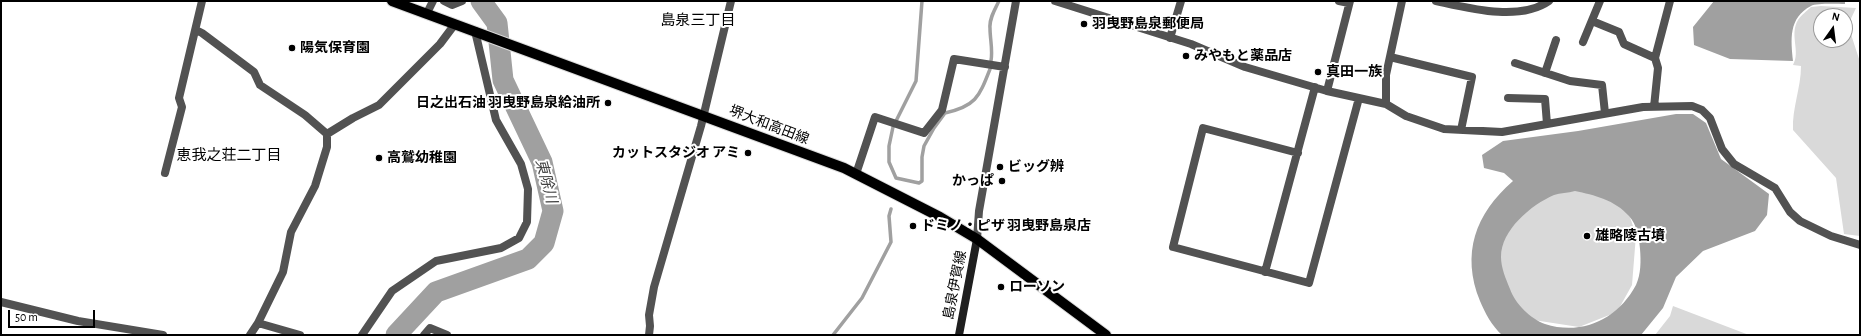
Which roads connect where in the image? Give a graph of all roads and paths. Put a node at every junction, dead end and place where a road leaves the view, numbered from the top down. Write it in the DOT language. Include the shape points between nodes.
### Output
graph roads {
  1 [pos="202,1"];
  2 [pos="392,1"];
  3 [pos="433,1"];
  4 [pos="444,1"];
  5 [pos="732,1"];
  6 [pos="1016,1"];
  7 [pos="1055,1"];
  8 [pos="1181,1"];
  9 [pos="1339,1"];
  10 [pos="1402,1"];
  11 [pos="1436,1"];
  12 [pos="1549,1"];
  13 [pos="1600,1"];
  14 [pos="1670,1"];
  15 [pos="461,2"];
  16 [pos="1350,2"];
  17 [pos="427,14"];
  18 [pos="1592,21"];
  19 [pos="455,24"];
  20 [pos="196,30"];
  21 [pos="479,33"];
  22 [pos="1170,38"];
  23 [pos="1556,40"];
  24 [pos="1583,42"];
  25 [pos="1390,57"];
  26 [pos="1655,58"];
  27 [pos="1515,64"];
  28 [pos="1005,67"];
  29 [pos="1545,74"];
  30 [pos="1315,87"];
  31 [pos="1327,91"];
  32 [pos="1359,98"];
  33 [pos="1508,98"];
  34 [pos="1386,104"];
  35 [pos="1654,107"];
  36 [pos="1605,114"];
  37 [pos="704,116"];
  38 [pos="1547,124"];
  39 [pos="1461,130"];
  40 [pos="327,134"];
  41 [pos="1298,153"];
  42 [pos="166,173"];
  43 [pos="856,174"];
  44 [pos="977,239"];
  45 [pos="1860,245"];
  46 [pos="1265,272"];
  47 [pos="1,302"];
  48 [pos="258,323"];
  49 [pos="163,335"];
  50 [pos="250,335"];
  51 [pos="300,335"];
  52 [pos="362,335"];
  53 [pos="424,335"];
  54 [pos="447,335"];
  55 [pos="648,335"];
  56 [pos="959,335"];
  57 [pos="1106,335"];
  1 -- 20 [label="street"];
  2 -- 17 [label="main road, 堺大和高田線"];
  3 -- 17 [label="street"];
  4 -- 15 [label="street" via="452,5"];
  5 -- 37 [label="street"];
  6 -- 28 [label="street"];
  7 -- 22 [label="street"];
  8 -- 22 [label="street"];
  9 -- 16 [label="street"];
  10 -- 25 [label="street"];
  11 -- 12 [label="street" via="1474,10 1503,13 1529,9"];
  13 -- 18 [label="street"];
  14 -- 26 [label="street"];
  16 -- 31 [label="street"];
  17 -- 19 [label="main road, 堺大和高田線"];
  18 -- 24 [label="street"];
  18 -- 26 [label="street" via="1619,32 1624,44"];
  19 -- 21 [label="main road, 堺大和高田線"];
  19 -- 40 [label="street" via="440,44 379,105"];
  20 -- 40 [label="street" via="254,72 260,85 305,115"];
  20 -- 42 [label="street" via="179,98 182,107"];
  21 -- 37 [label="main road, 堺大和高田線"];
  21 -- 52 [label="street" via="496,120 521,164 528,189 527,222 519,238 501,248 436,261 392,291"];
  22 -- 30 [label="street" via="1245,67"];
  23 -- 29 [label="street"];
  25 -- 34 [label="street" via="1386,75"];
  25 -- 39 [label="street" via="1472,77"];
  26 -- 35 [label="street" via="1658,68"];
  27 -- 29 [label="street"];
  28 -- 43 [label="street" via="954,58 942,110 924,133 875,117"];
  28 -- 44 [label="street" via="979,211"];
  29 -- 36 [label="street" via="1570,81 1602,85"];
  30 -- 31 [label="street"];
  30 -- 41 [label="street"];
  31 -- 32 [label="street"];
  32 -- 34 [label="street"];
  32 -- 46 [label="street" via="1309,283"];
  33 -- 38 [label="street" via="1545,99"];
  34 -- 39 [label="street" via="1406,116 1444,129"];
  35 -- 36 [label="street"];
  35 -- 45 [label="street" via="1692,106 1702,110 1710,118 1722,149 1734,164 1775,188 1790,212 1831,236"];
  36 -- 38 [label="street"];
  37 -- 43 [label="main road, 堺大和高田線"];
  37 -- 55 [label="street" via="654,287"];
  38 -- 39 [label="street" via="1502,132"];
  40 -- 48 [label="street" via="327,147 315,186 291,232 283,272"];
  41 -- 46 [label="street"];
  41 -- 46 [label="street" via="1203,128 1173,247"];
  43 -- 44 [label="main road, 堺大和高田線"];
  44 -- 56 [label="main road, 島泉伊賀線"];
  44 -- 57 [label="main road, 堺大和高田線"];
  47 -- 49 [label="street" via="78,321"];
  48 -- 50 [label="street"];
  48 -- 51 [label="street"];
  53 -- 54 [label="street" via="430,328"];
}
